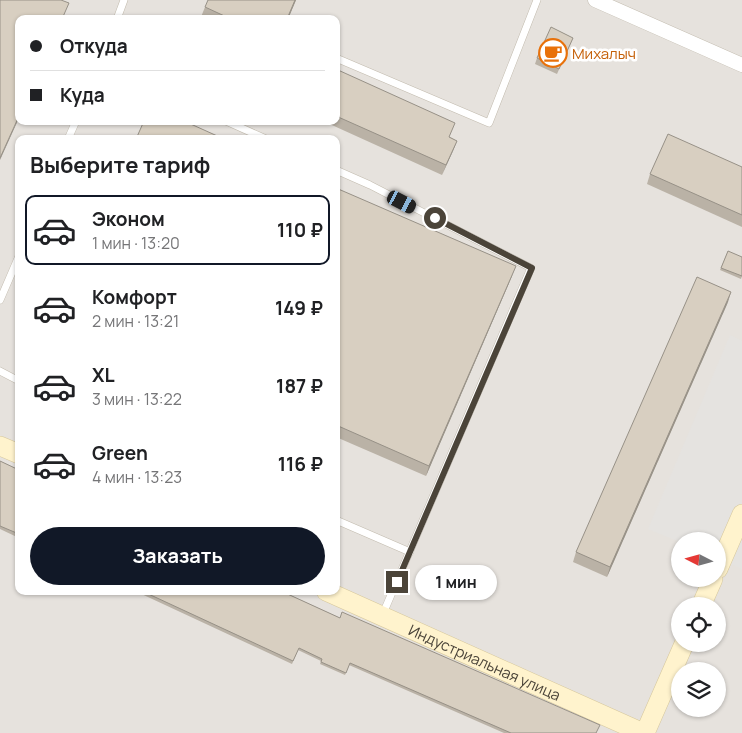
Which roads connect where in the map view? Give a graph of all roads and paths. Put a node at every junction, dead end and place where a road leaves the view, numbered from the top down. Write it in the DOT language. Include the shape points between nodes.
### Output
graph roads {
  1 [pos="537,0"];
  2 [pos="595,0"];
  3 [pos="122,1"];
  4 [pos="118,15"];
  5 [pos="340,60"];
  6 [pos="742,65"];
  7 [pos="235,125"];
  8 [pos="257,135"];
  9 [pos="340,172"];
  10 [pos="15,265"];
  11 [pos="0,300"];
  12 [pos="0,371"];
  13 [pos="15,379"];
  14 [pos="0,446"];
  15 [pos="15,452"];
  16 [pos="742,514"];
  17 [pos="340,522"];
  18 [pos="726,551"];
  19 [pos="410,552"];
  20 [pos="335,595"];
  21 [pos="382,616"];
  22 [pos="680,652"];
  23 [pos="644,733"];
  1 -- 5 [label="lane" via="489,122"];
  2 -- 6 [label="street"];
  3 -- 4 [label="lane"];
  7 -- 8 [label="lane"];
  9 -- 19 [label="lane" via="532,268"];
  10 -- 11 [label="lane"];
  12 -- 13 [label="lane"];
  14 -- 15 [label="street"];
  16 -- 18 [label="street"];
  17 -- 19 [label="lane"];
  19 -- 21 [label="lane"];
  20 -- 21 [label="street, Индустриальная улица"];
  21 -- 23 [label="street, Индустриальная улица"];
  22 -- 23 [label="street"];
}
